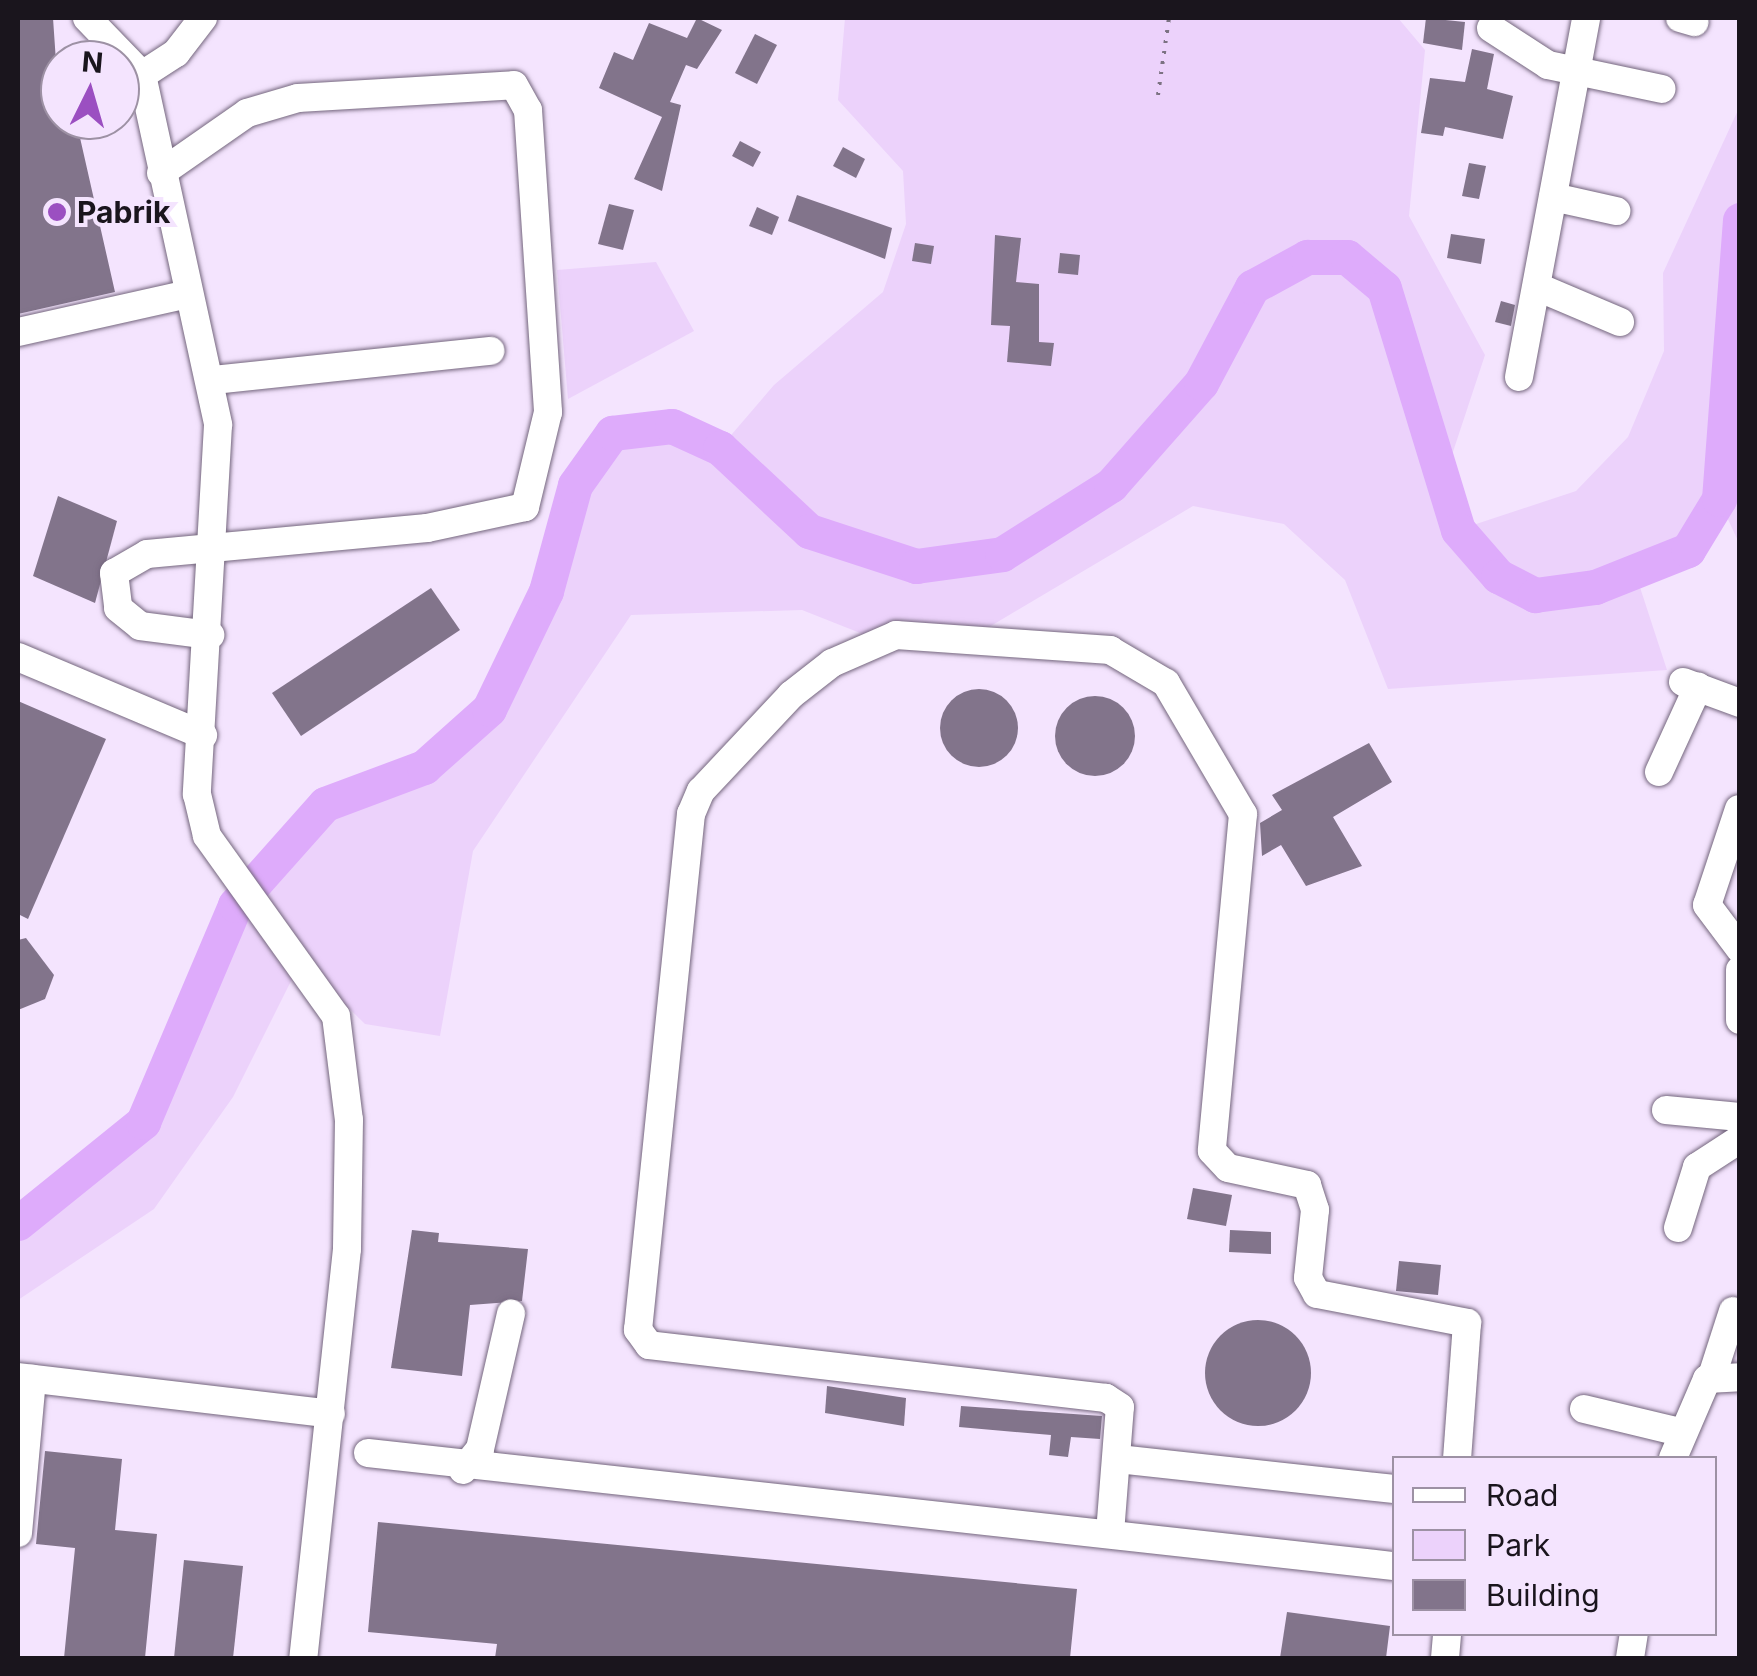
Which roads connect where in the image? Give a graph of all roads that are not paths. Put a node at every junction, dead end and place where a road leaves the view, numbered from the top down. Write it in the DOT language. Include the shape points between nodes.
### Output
graph roads {
  1 [pos="86,18"];
  2 [pos="203,18"];
  3 [pos="1586,18"];
  4 [pos="1491,28"];
  5 [pos="1577,70"];
  6 [pos="142,75"];
  7 [pos="1662,89"];
  8 [pos="161,173"];
  9 [pos="1553,197"];
  10 [pos="1616,211"];
  11 [pos="1540,288"];
  12 [pos="183,295"];
  13 [pos="1620,322"];
  14 [pos="18,332"];
  15 [pos="490,350"];
  16 [pos="1519,377"];
  17 [pos="213,380"];
  18 [pos="211,552"];
  19 [pos="210,635"];
  20 [pos="18,657"];
  21 [pos="1740,703"];
  22 [pos="202,735"];
  23 [pos="1659,772"];
  24 [pos="1739,809"];
  25 [pos="1740,948"];
  26 [pos="1740,970"];
  27 [pos="1740,1020"];
  28 [pos="1666,1110"];
  29 [pos="1740,1117"];
  30 [pos="1740,1139"];
  31 [pos="1678,1228"];
  32 [pos="1732,1311"];
  33 [pos="511,1314"];
  34 [pos="1726,1375"];
  35 [pos="25,1378"];
  36 [pos="1584,1409"];
  37 [pos="330,1414"];
  38 [pos="1677,1445"];
  39 [pos="368,1453"];
  40 [pos="1457,1456"];
  41 [pos="1118,1459"];
  42 [pos="464,1470"];
  43 [pos="1392,1489"];
  44 [pos="18,1533"];
  45 [pos="1110,1533"];
  46 [pos="1392,1566"];
  47 [pos="302,1658"];
  1 -- 6 [label="street"];
  2 -- 6 [label="street" via="176,52"];
  3 -- 5 [label="street"];
  4 -- 5 [label="street" via="1548,65"];
  5 -- 7 [label="street"];
  5 -- 9 [label="street"];
  6 -- 8 [label="street"];
  8 -- 12 [label="street"];
  8 -- 18 [label="street" via="247,113 298,98 514,85 528,110 548,412 525,507 469,522"];
  9 -- 10 [label="street"];
  9 -- 11 [label="street"];
  11 -- 13 [label="street"];
  11 -- 16 [label="street"];
  12 -- 14 [label="street"];
  12 -- 17 [label="street"];
  15 -- 17 [label="street"];
  17 -- 18 [label="street"];
  18 -- 19 [label="street"];
  18 -- 19 [label="street" via="146,554 114,573 112,588 118,608 140,626"];
  19 -- 22 [label="street"];
  20 -- 22 [label="street"];
  21 -- 23 [label="street" via="1690,684"];
  22 -- 37 [label="street" via="198,794 207,836 336,1016 349,1120"];
  24 -- 25 [label="street" via="1707,915"];
  26 -- 27 [label="street"];
  28 -- 29 [label="street"];
  30 -- 31 [label="street" via="1697,1167"];
  32 -- 34 [label="street"];
  33 -- 42 [label="street" via="480,1448"];
  34 -- 38 [label="street"];
  35 -- 37 [label="street"];
  35 -- 44 [label="street"];
  36 -- 38 [label="street"];
  37 -- 47 [label="street"];
  39 -- 42 [label="street"];
  40 -- 41 [label="street" via="1467,1323 1317,1294 1308,1278 1315,1210 1307,1185 1228,1168 1212,1152 1243,814 1166,683 1110,650 896,636 832,663 791,695 722,766 691,814 638,1330 649,1345 1106,1398 1120,1407"];
  41 -- 43 [label="street"];
  41 -- 45 [label="street"];
  42 -- 45 [label="street"];
  45 -- 46 [label="street"];
}
